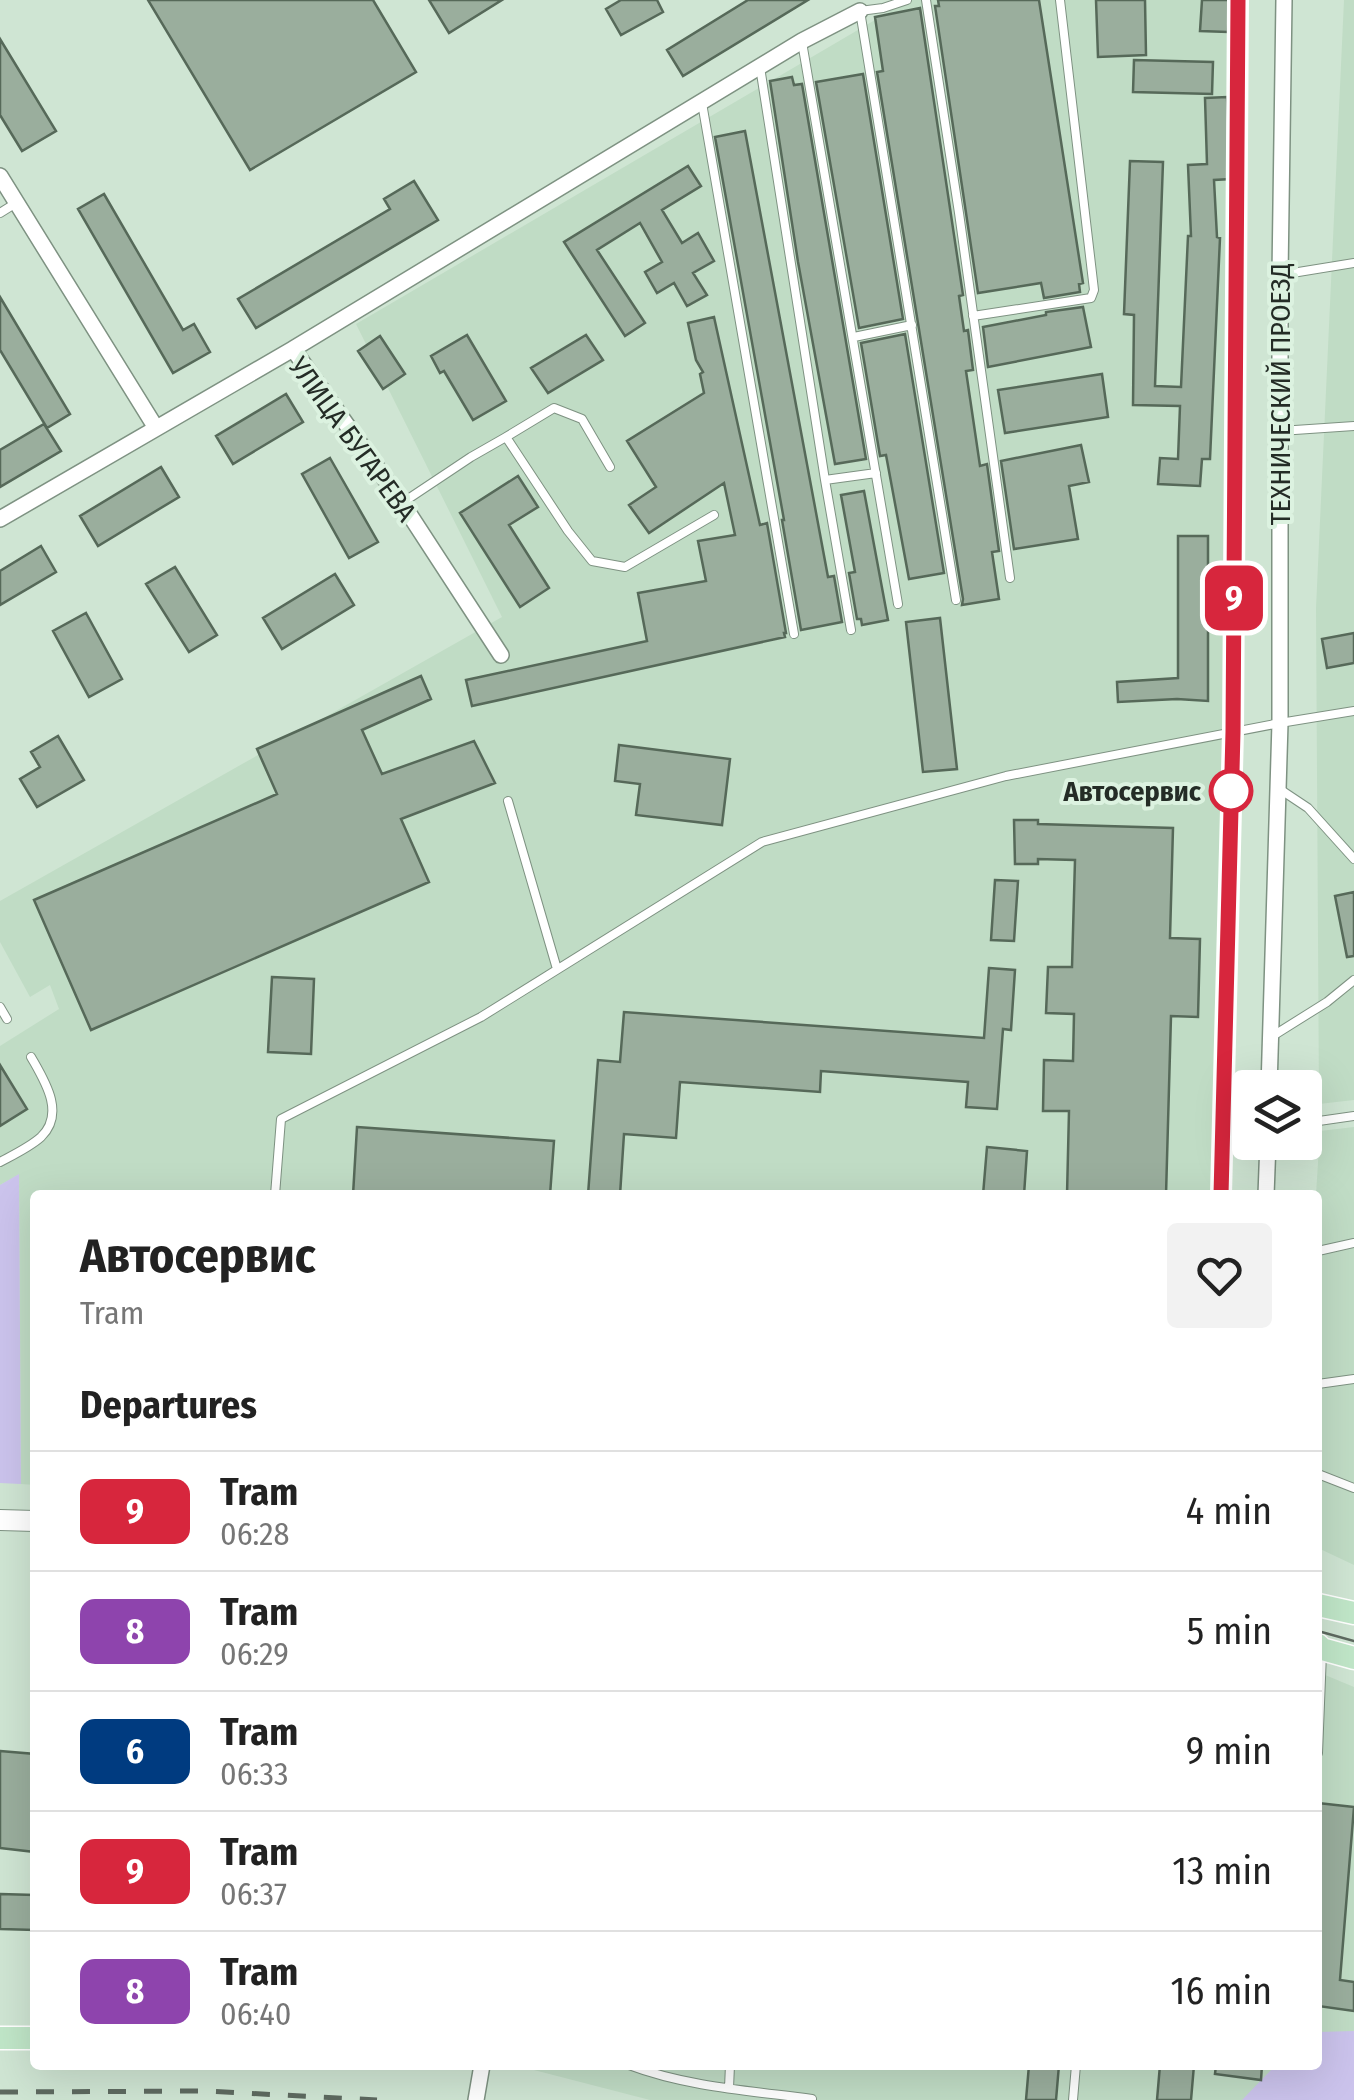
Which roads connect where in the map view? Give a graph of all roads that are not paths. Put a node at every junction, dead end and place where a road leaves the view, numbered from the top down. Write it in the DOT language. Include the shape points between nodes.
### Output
graph roads {
  1 [pos="908,0"];
  2 [pos="926,0"];
  3 [pos="1060,0"];
  4 [pos="1284,0"];
  5 [pos="860,11"];
  6 [pos="802,41"];
  7 [pos="760,67"];
  8 [pos="702,103"];
  9 [pos="0,176"];
  10 [pos="16,203"];
  11 [pos="0,213"];
  12 [pos="1354,262"];
  13 [pos="1280,275"];
  14 [pos="974,316"];
  15 [pos="912,325"];
  16 [pos="854,337"];
  17 [pos="293,348"];
  18 [pos="1354,426"];
  19 [pos="156,428"];
  20 [pos="1280,431"];
  21 [pos="506,437"];
  22 [pos="610,467"];
  23 [pos="876,473"];
  24 [pos="825,480"];
  25 [pos="402,503"];
  26 [pos="714,515"];
  27 [pos="0,519"];
  28 [pos="1010,578"];
  29 [pos="956,600"];
  30 [pos="898,604"];
  31 [pos="851,630"];
  32 [pos="794,634"];
  33 [pos="501,655"];
  34 [pos="1354,711"];
  35 [pos="1280,723"];
  36 [pos="1278,788"];
  37 [pos="508,801"];
  38 [pos="1354,859"];
  39 [pos="557,969"];
  40 [pos="1354,980"];
  41 [pos="0,1007"];
  42 [pos="7,1018"];
  43 [pos="1271,1037"];
  44 [pos="31,1057"];
  45 [pos="1270,1070"];
  46 [pos="1354,1116"];
  47 [pos="1322,1121"];
  48 [pos="1267,1160"];
  49 [pos="0,1162"];
  50 [pos="275,1190"];
  51 [pos="1266,1190"];
  52 [pos="1354,1243"];
  53 [pos="1322,1250"];
  54 [pos="1354,1379"];
  55 [pos="1322,1383"];
  56 [pos="1322,1476"];
  57 [pos="1354,1488"];
  58 [pos="0,1520"];
  59 [pos="30,1522"];
  60 [pos="1322,1606"];
  61 [pos="1354,1612"];
  62 [pos="1322,1648"];
  63 [pos="1354,1658"];
  64 [pos="0,2038"];
  65 [pos="30,2038"];
  66 [pos="481,2070"];
  67 [pos="643,2070"];
  68 [pos="730,2070"];
  69 [pos="1076,2070"];
  70 [pos="729,2088"];
  71 [pos="476,2100"];
  72 [pos="812,2100"];
  73 [pos="1073,2100"];
  1 -- 5 [label="lane"];
  2 -- 14 [label="lane"];
  3 -- 14 [label="lane" via="1092,298"];
  4 -- 13 [label="street, ТЕХНИЧЕСКИЙ ПРОЕЗД"];
  5 -- 6 [label="street"];
  5 -- 15 [label="lane"];
  6 -- 7 [label="street"];
  6 -- 16 [label="lane"];
  7 -- 8 [label="street"];
  7 -- 24 [label="lane"];
  8 -- 17 [label="street"];
  8 -- 32 [label="lane"];
  9 -- 10 [label="street"];
  10 -- 11 [label="lane"];
  10 -- 19 [label="street"];
  12 -- 13 [label="lane"];
  13 -- 20 [label="street, ТЕХНИЧЕСКИЙ ПРОЕЗД"];
  14 -- 28 [label="lane"];
  15 -- 16 [label="lane"];
  15 -- 29 [label="lane"];
  16 -- 23 [label="lane"];
  17 -- 19 [label="street, УЛИЦА БУГАРЕВА"];
  17 -- 25 [label="street, УЛИЦА БУГАРЕВА"];
  18 -- 20 [label="lane"];
  19 -- 27 [label="street, УЛИЦА БУГАРЕВА"];
  20 -- 35 [label="street, ТЕХНИЧЕСКИЙ ПРОЕЗД"];
  21 -- 22 [label="lane" via="554,408 582,419"];
  21 -- 25 [label="lane"];
  21 -- 26 [label="lane" via="592,561 625,567"];
  23 -- 24 [label="lane"];
  23 -- 30 [label="lane"];
  24 -- 31 [label="lane"];
  25 -- 33 [label="street, УЛИЦА БУГАРЕВА"];
  34 -- 35 [label="lane"];
  35 -- 36 [label="street, ТЕХНИЧЕСКИЙ ПРОЕЗД"];
  35 -- 39 [label="lane" via="1006,776 762,842"];
  36 -- 38 [label="lane" via="1308,808"];
  36 -- 43 [label="street, ТЕХНИЧЕСКИЙ ПРОЕЗД"];
  37 -- 39 [label="lane"];
  39 -- 50 [label="lane" via="481,1017 281,1119"];
  40 -- 43 [label="lane"];
  41 -- 42 [label="lane"];
  43 -- 45 [label="street, ТЕХНИЧЕСКИЙ ПРОЕЗД"];
  44 -- 49 [label="lane" via="49,1088 49,1124 42,1136"];
  46 -- 47 [label="lane"];
  48 -- 51 [label="street"];
  52 -- 53 [label="lane"];
  54 -- 55 [label="lane"];
  56 -- 57 [label="lane"];
  58 -- 59 [label="main road"];
  60 -- 61 [label="main road"];
  62 -- 63 [label="main road"];
  64 -- 65 [label="main road"];
  66 -- 71 [label="street"];
  67 -- 70 [label="lane"];
  68 -- 70 [label="lane"];
  69 -- 73 [label="lane"];
  70 -- 72 [label="lane"];
}
